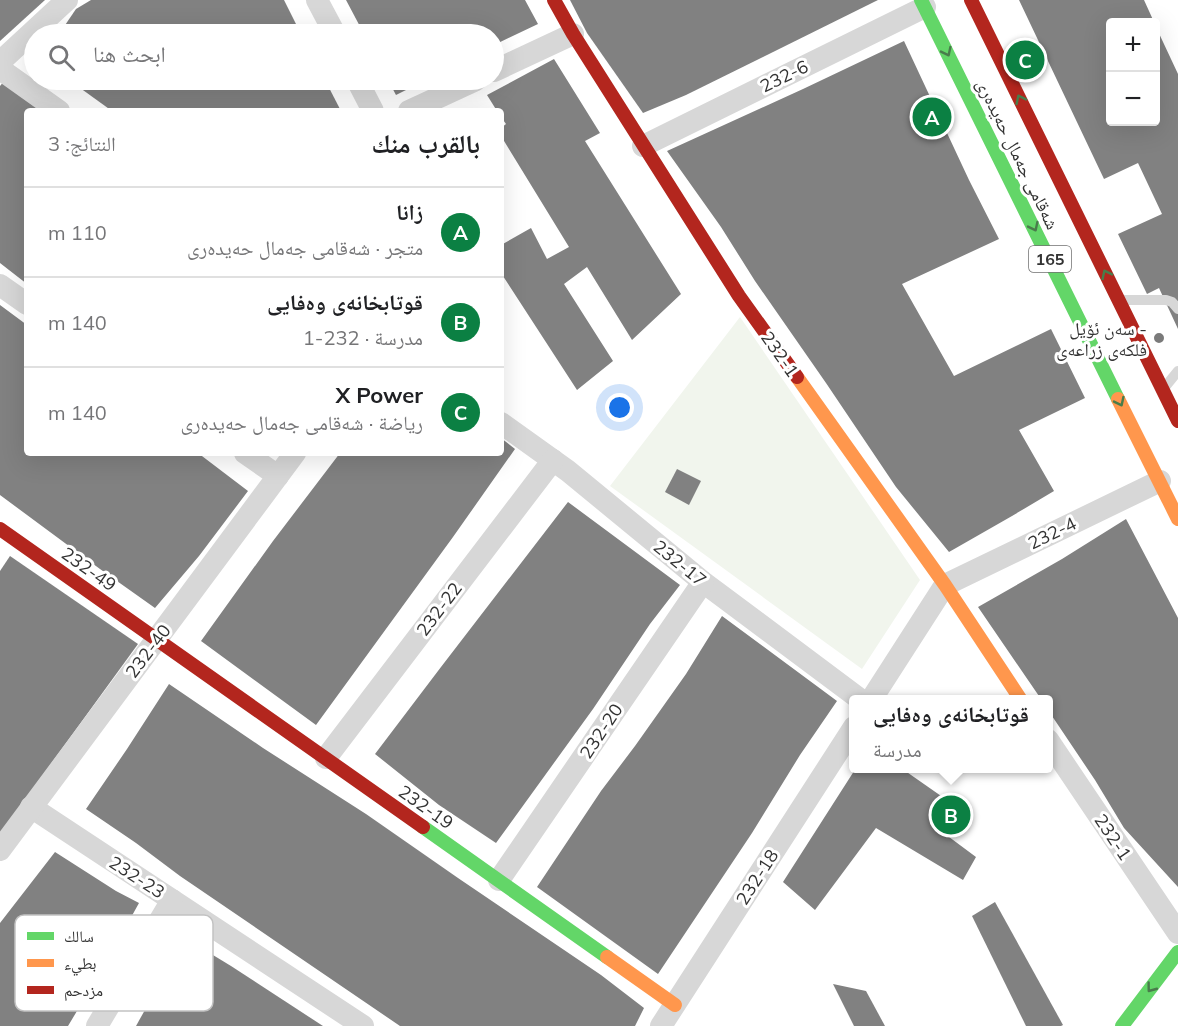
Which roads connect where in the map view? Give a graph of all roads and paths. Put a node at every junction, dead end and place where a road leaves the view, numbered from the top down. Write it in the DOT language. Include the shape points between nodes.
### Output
graph roads {
  1 [pos="67,0"];
  2 [pos="317,0"];
  3 [pos="554,0"];
  4 [pos="971,0"];
  5 [pos="923,4"];
  6 [pos="41,24"];
  7 [pos="329,24"];
  8 [pos="573,34"];
  9 [pos="24,40"];
  10 [pos="0,62"];
  11 [pos="504,66"];
  12 [pos="0,69"];
  13 [pos="24,86"];
  14 [pos="30,90"];
  15 [pos="362,90"];
  16 [pos="454,90"];
  17 [pos="55,108"];
  18 [pos="371,108"];
  19 [pos="415,108"];
  20 [pos="644,146"];
  21 [pos="0,285"];
  22 [pos="1118,300"];
  23 [pos="24,302"];
  24 [pos="1178,309"];
  25 [pos="1178,371"];
  26 [pos="1163,389"];
  27 [pos="1178,421"];
  28 [pos="504,425"];
  29 [pos="249,456"];
  30 [pos="293,456"];
  31 [pos="553,460"];
  32 [pos="278,476"];
  33 [pos="1160,481"];
  34 [pos="1178,519"];
  35 [pos="0,529"];
  36 [pos="703,582"];
  37 [pos="945,585"];
  38 [pos="157,639"];
  39 [pos="856,695"];
  40 [pos="874,695"];
  41 [pos="1018,695"];
  42 [pos="849,735"];
  43 [pos="1053,747"];
  44 [pos="326,758"];
  45 [pos="32,807"];
  46 [pos="0,850"];
  47 [pos="498,880"];
  48 [pos="172,900"];
  49 [pos="163,915"];
  50 [pos="195,915"];
  51 [pos="213,927"];
  52 [pos="1178,933"];
  53 [pos="1178,952"];
  54 [pos="106,1011"];
  55 [pos="670,1019"];
  56 [pos="97,1026"];
  57 [pos="363,1026"];
  58 [pos="1122,1026"];
  1 -- 6 [label="street"];
  2 -- 7 [label="street"];
  3 -- 8 [label="street, 232-1"];
  22 -- 4 [label="street, شەقامی جەمال حەیدەری / 165, one-way"];
  5 -- 20 [label="street, 232-6"];
  5 -- 33 [label="street, شەقامی جەمال حەیدەری / 165, one-way"];
  8 -- 11 [label="street"];
  8 -- 20 [label="street, 232-1"];
  9 -- 10 [label="street"];
  12 -- 13 [label="street"];
  14 -- 17 [label="street"];
  15 -- 18 [label="street"];
  16 -- 19 [label="street"];
  20 -- 37 [label="street, 232-1" via="739,296"];
  21 -- 23 [label="street"];
  22 -- 24 [label="lane" via="1166,300"];
  22 -- 26 [label="street, شەقامی جەمال حەیدەری / 165"];
  25 -- 26 [label="lane"];
  26 -- 27 [label="street, شەقامی جەمال حەیدەری / 165"];
  28 -- 31 [label="street, 232-17"];
  29 -- 32 [label="street"];
  30 -- 32 [label="street, 232-40"];
  31 -- 36 [label="street, 232-17"];
  31 -- 44 [label="street, 232-22"];
  32 -- 38 [label="street, 232-40"];
  33 -- 34 [label="street, شەقامی جەمال حەیدەری / 165"];
  33 -- 37 [label="street, 232-4"];
  35 -- 38 [label="street, 232-49"];
  36 -- 39 [label="street, 232-17"];
  36 -- 47 [label="street, 232-20"];
  37 -- 40 [label="street"];
  37 -- 41 [label="street, 232-1"];
  38 -- 44 [label="street, 232-19"];
  38 -- 45 [label="street, 232-40"];
  42 -- 55 [label="street, 232-18"];
  43 -- 52 [label="street, 232-1"];
  44 -- 47 [label="street, 232-19"];
  45 -- 46 [label="street, 232-40"];
  45 -- 48 [label="street, 232-23"];
  47 -- 55 [label="street, 232-19"];
  48 -- 49 [label="street"];
  48 -- 50 [label="street, 232-23"];
  51 -- 57 [label="street, 232-23"];
  53 -- 58 [label="street, one-way"];
  54 -- 56 [label="street"];
}
